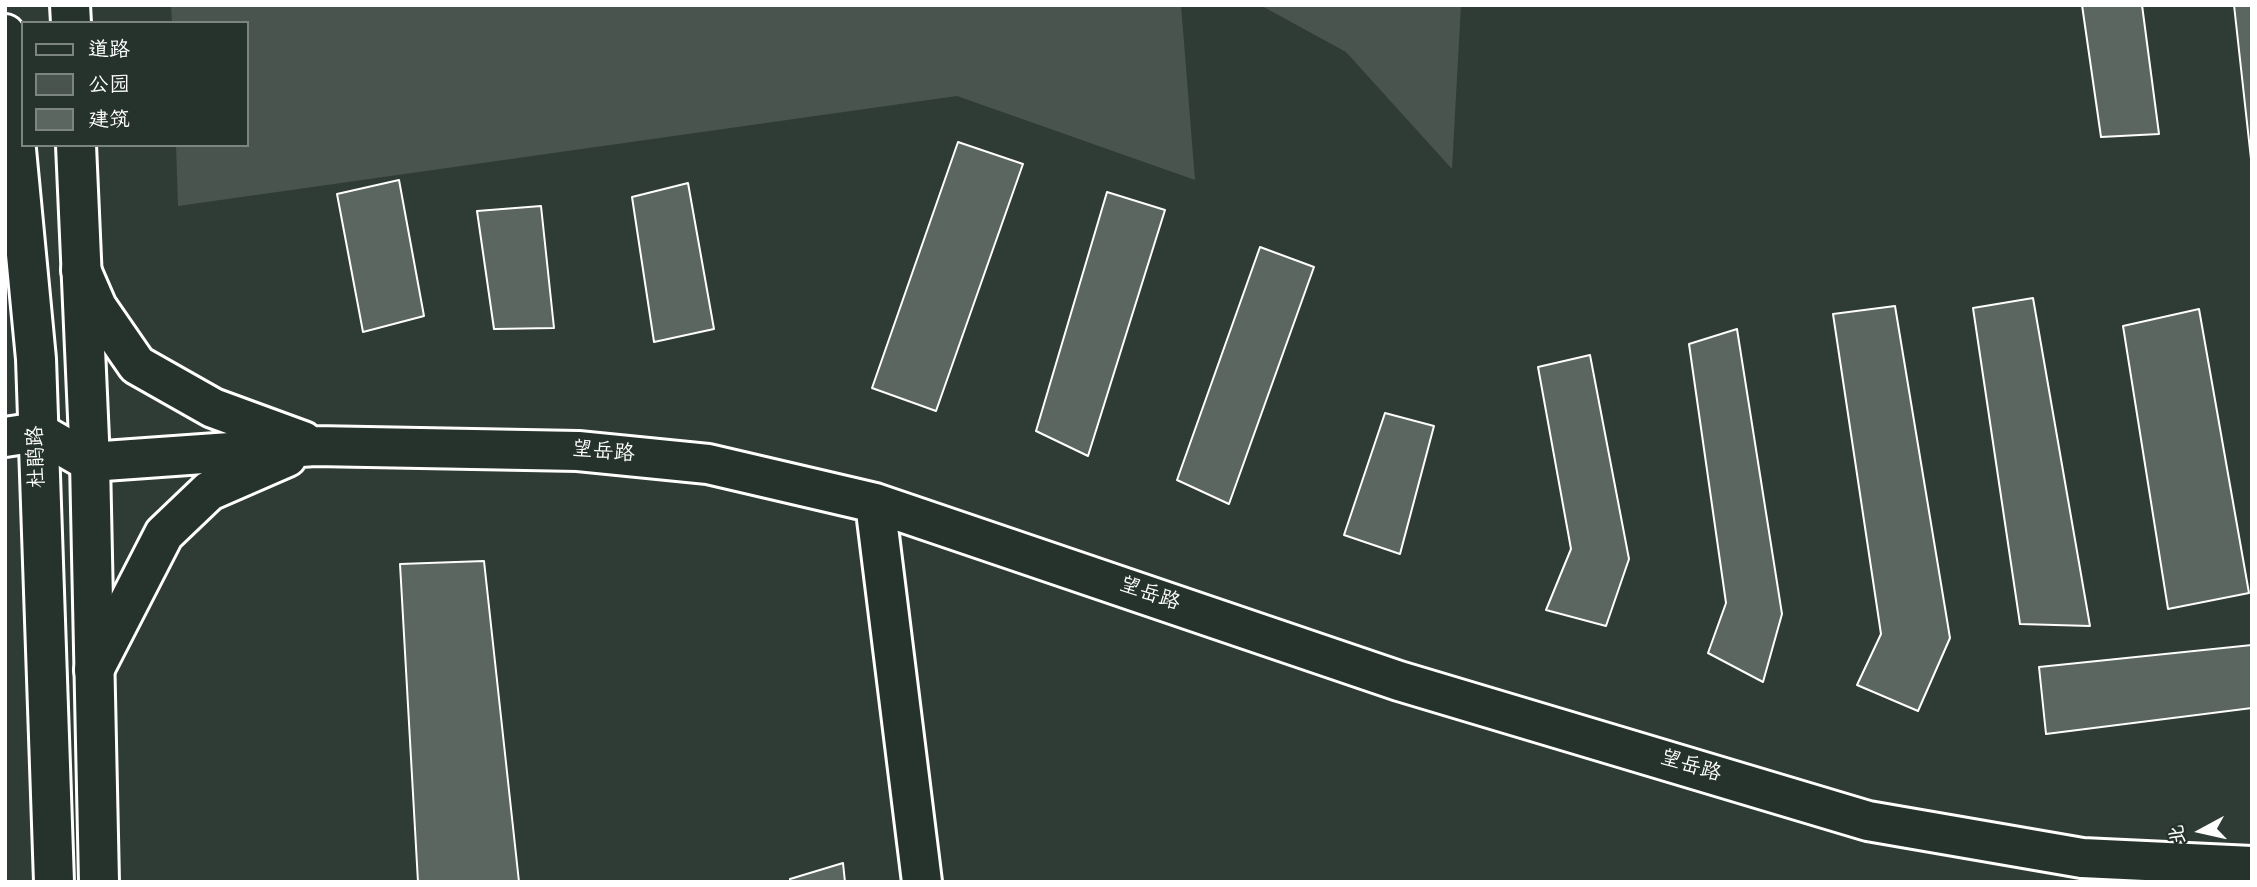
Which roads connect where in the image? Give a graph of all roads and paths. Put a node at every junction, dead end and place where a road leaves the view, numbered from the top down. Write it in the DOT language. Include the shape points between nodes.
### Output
graph roads {
  1 [pos="5,34"];
  2 [pos="76,147"];
  3 [pos="81,270"];
  4 [pos="22,435"];
  5 [pos="315,446"];
  6 [pos="90,462"];
  7 [pos="875,503"];
  8 [pos="94,670"];
  9 [pos="2252,866"];
  10 [pos="54,882"];
  11 [pos="99,882"];
  12 [pos="922,882"];
  1 -- 4 [label="street, 杜鹃路" via="36,359"];
  2 -- 3 [label="street"];
  3 -- 5 [label="street" via="97,307 137,365 213,408"];
  3 -- 6 [label="street"];
  4 -- 6 [label="street"];
  4 -- 10 [label="street, 杜鹃路"];
  5 -- 6 [label="street, 望岳路"];
  5 -- 7 [label="street, 望岳路" via="578,451 708,464"];
  5 -- 8 [label="street" via="209,491 164,534"];
  6 -- 8 [label="street"];
  7 -- 9 [label="street, 望岳路" via="1399,681 1868,821 2082,859"];
  7 -- 12 [label="street"];
  8 -- 11 [label="street"];
}
